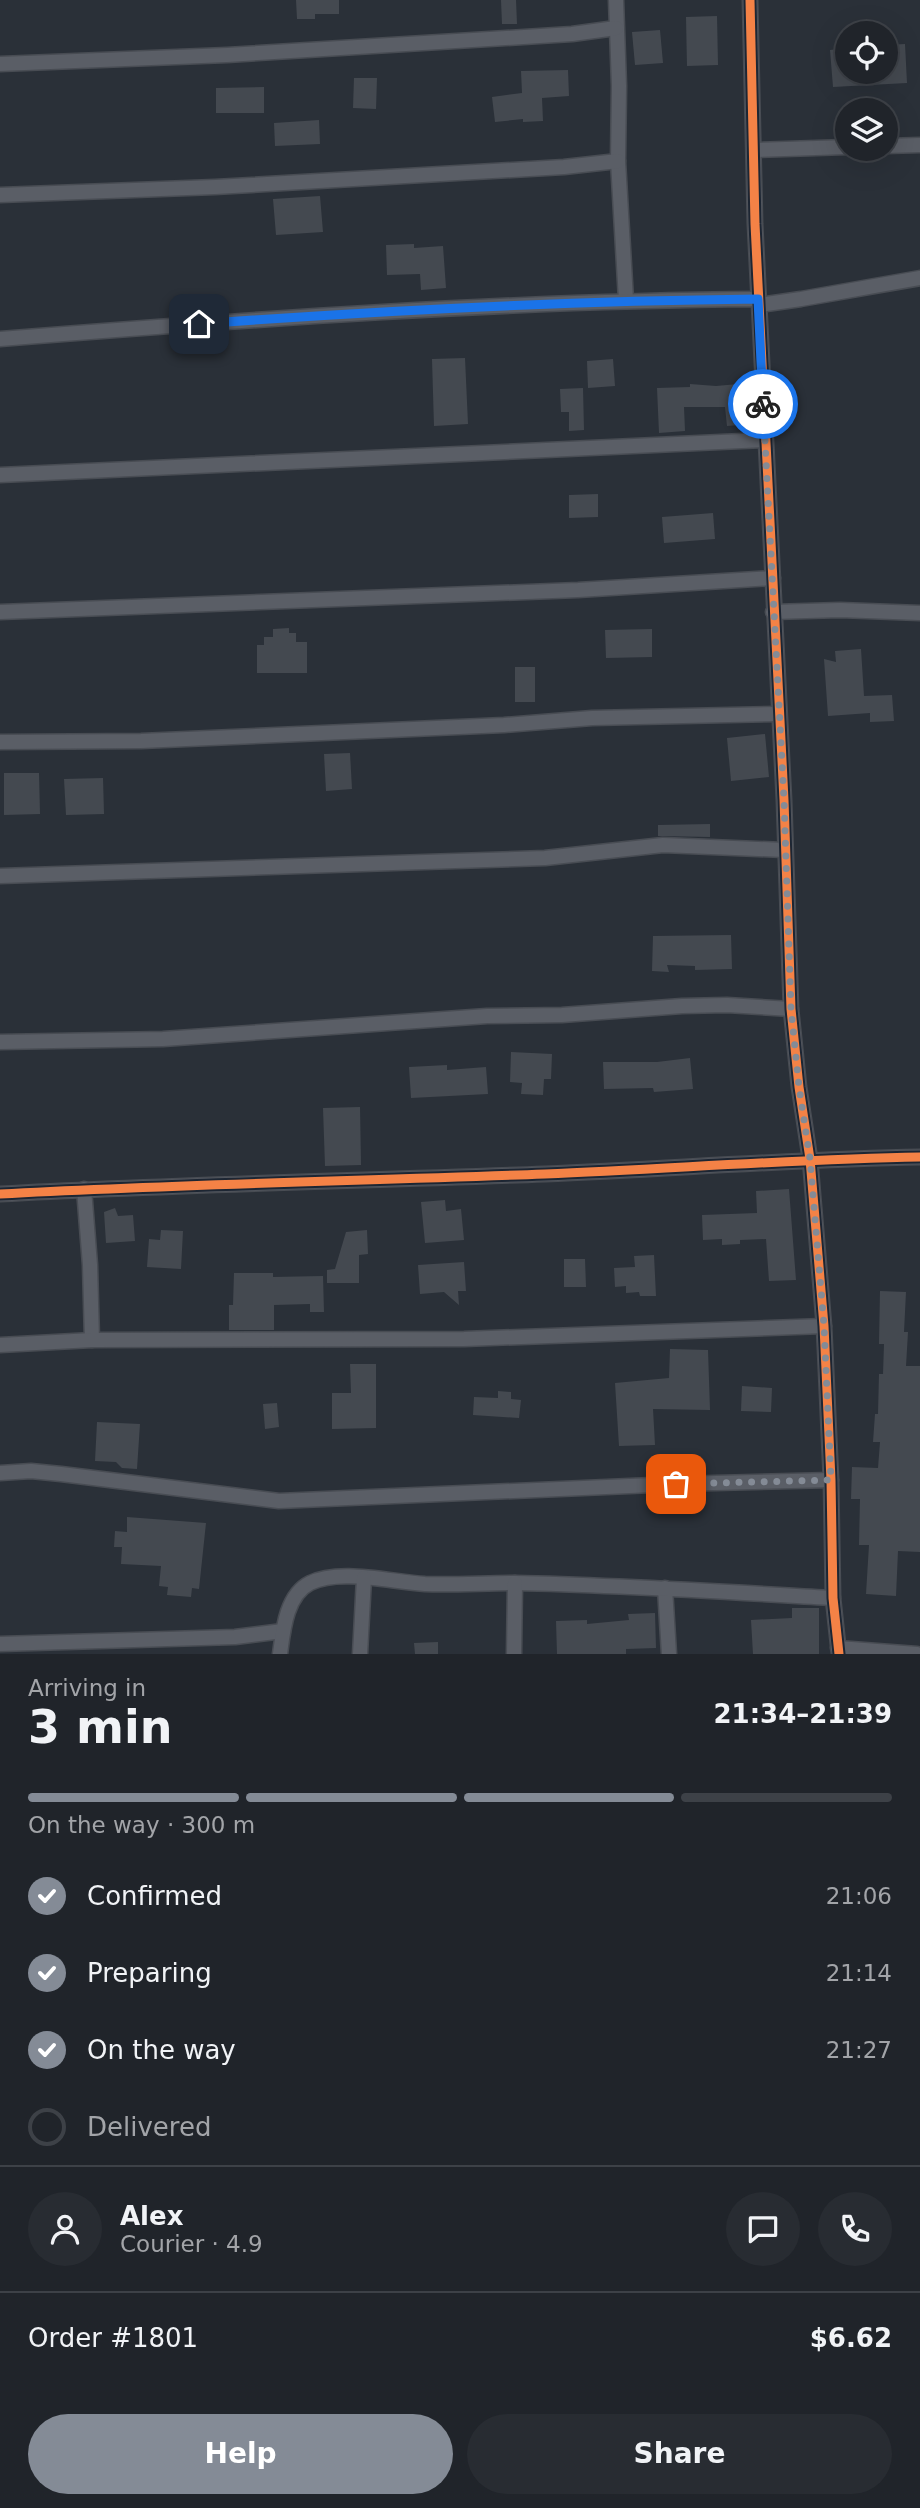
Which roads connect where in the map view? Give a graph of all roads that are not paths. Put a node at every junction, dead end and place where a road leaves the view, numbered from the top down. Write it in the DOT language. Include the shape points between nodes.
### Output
graph roads {
  1 [pos="615,0"];
  2 [pos="750,0"];
  3 [pos="616,28"];
  4 [pos="0,64"];
  5 [pos="920,145"];
  6 [pos="898,146"];
  7 [pos="835,147"];
  8 [pos="754,150"];
  9 [pos="618,161"];
  10 [pos="0,195"];
  11 [pos="920,278"];
  12 [pos="626,300"];
  13 [pos="759,304"];
  14 [pos="0,339"];
  15 [pos="765,440"];
  16 [pos="0,475"];
  17 [pos="773,578"];
  18 [pos="0,612"];
  19 [pos="773,612"];
  20 [pos="920,613"];
  21 [pos="779,714"];
  22 [pos="0,742"];
  23 [pos="784,849"];
  24 [pos="0,876"];
  25 [pos="791,1009"];
  26 [pos="0,1042"];
  27 [pos="920,1157"];
  28 [pos="810,1159"];
  29 [pos="84,1189"];
  30 [pos="0,1194"];
  31 [pos="824,1326"];
  32 [pos="92,1340"];
  33 [pos="0,1345"];
  34 [pos="0,1473"];
  35 [pos="831,1480"];
  36 [pos="364,1578"];
  37 [pos="515,1583"];
  38 [pos="665,1588"];
  39 [pos="833,1598"];
  40 [pos="283,1630"];
  41 [pos="0,1644"];
  42 [pos="838,1651"];
  43 [pos="280,1654"];
  44 [pos="360,1654"];
  45 [pos="514,1654"];
  46 [pos="669,1654"];
  47 [pos="917,1654"];
  1 -- 3 [label="street"];
  2 -- 8 [label="street"];
  3 -- 4 [label="street" via="227,55"];
  3 -- 9 [label="street"];
  5 -- 6 [label="street"];
  7 -- 8 [label="street"];
  8 -- 13 [label="street"];
  9 -- 10 [label="street" via="215,187"];
  9 -- 12 [label="street"];
  11 -- 13 [label="street"];
  12 -- 13 [label="street" via="758,299"];
  12 -- 14 [label="street"];
  13 -- 15 [label="street"];
  15 -- 16 [label="street"];
  15 -- 17 [label="street"];
  17 -- 18 [label="street"];
  17 -- 19 [label="street"];
  19 -- 20 [label="street"];
  19 -- 21 [label="street"];
  21 -- 22 [label="street" via="592,718 141,741"];
  21 -- 23 [label="street"];
  23 -- 24 [label="street" via="663,845 532,858"];
  23 -- 25 [label="street"];
  25 -- 26 [label="street" via="682,1006 163,1039"];
  25 -- 28 [label="street"];
  27 -- 28 [label="street"];
  28 -- 29 [label="street" via="558,1173"];
  28 -- 31 [label="street"];
  29 -- 30 [label="street"];
  29 -- 32 [label="street"];
  31 -- 32 [label="street" via="464,1339"];
  31 -- 35 [label="street"];
  32 -- 33 [label="street"];
  34 -- 35 [label="street" via="61,1474 279,1501"];
  35 -- 39 [label="street"];
  36 -- 37 [label="street" via="424,1584"];
  36 -- 40 [label="street" via="327,1577 306,1585 291,1603"];
  36 -- 44 [label="street"];
  37 -- 38 [label="street"];
  37 -- 45 [label="street"];
  38 -- 39 [label="street"];
  38 -- 46 [label="street"];
  39 -- 42 [label="street"];
  40 -- 41 [label="street" via="235,1637"];
  40 -- 43 [label="street"];
  42 -- 47 [label="street"];
}
